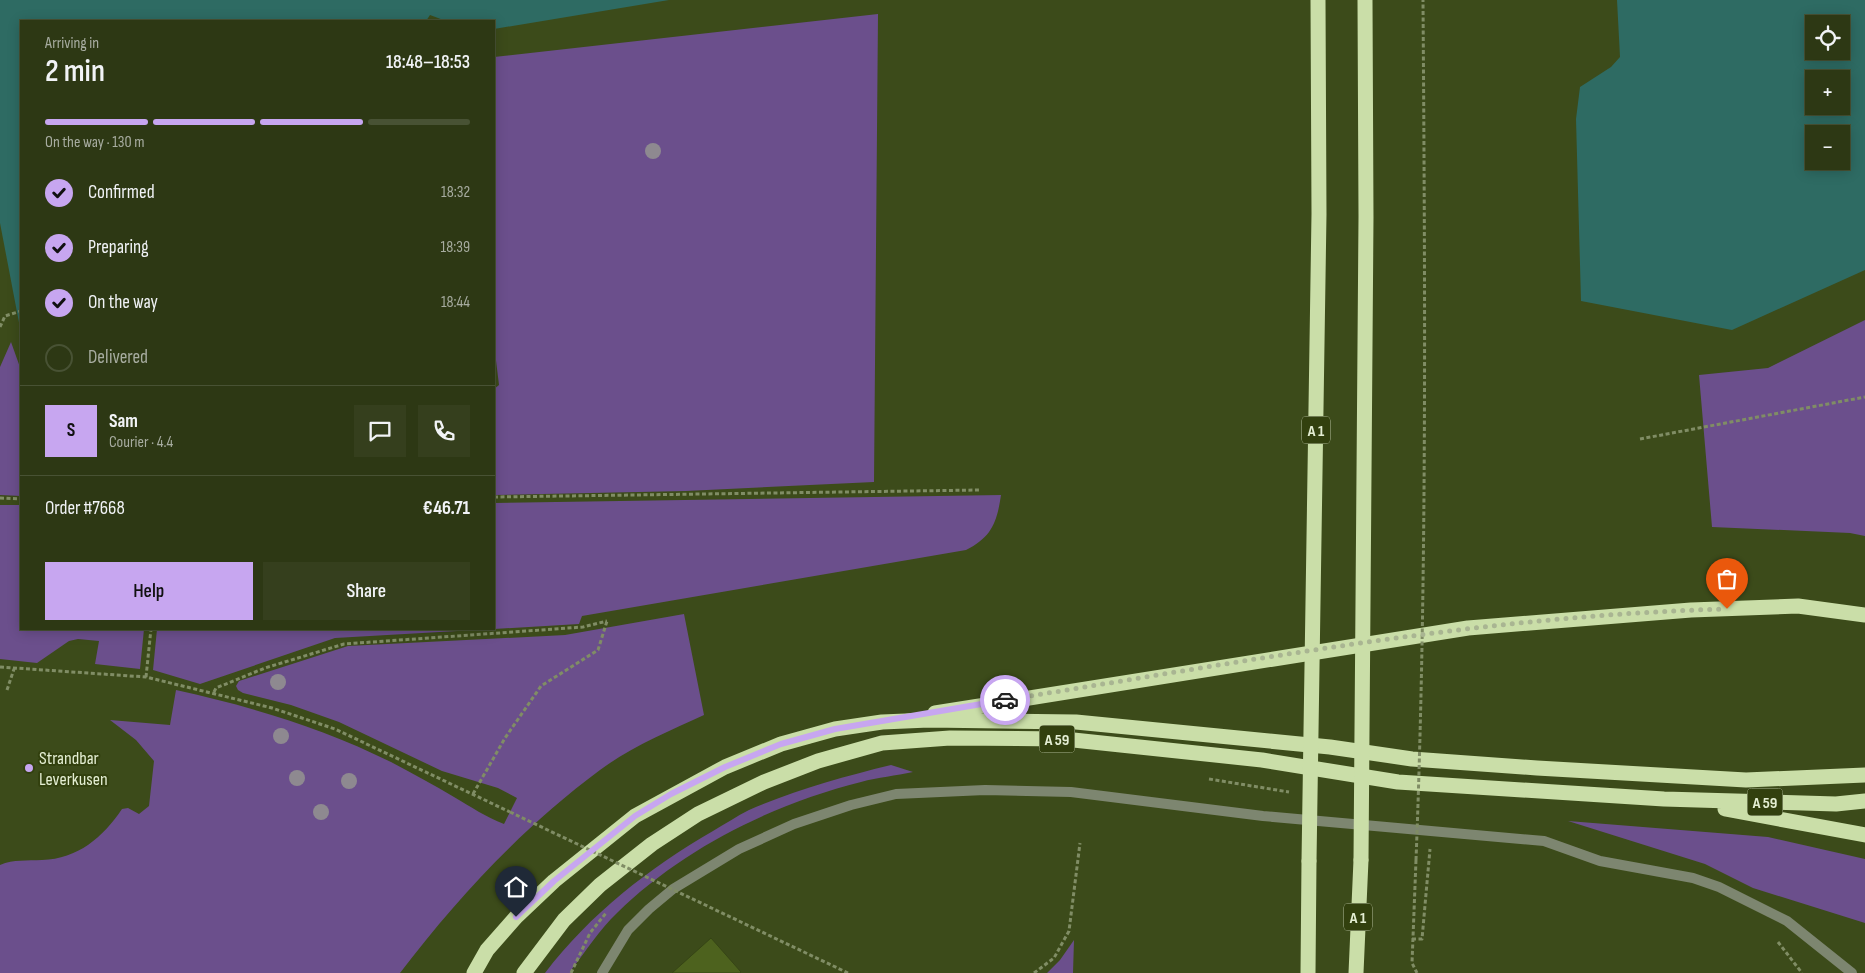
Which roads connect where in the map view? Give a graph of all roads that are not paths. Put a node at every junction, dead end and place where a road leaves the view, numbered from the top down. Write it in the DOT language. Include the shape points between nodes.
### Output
graph roads {
  1 [pos="1318,0"];
  2 [pos="1364,0"];
  3 [pos="1865,615"];
  4 [pos="882,722"];
  5 [pos="1865,775"];
  6 [pos="1664,799"];
  7 [pos="1865,800"];
  8 [pos="1865,835"];
  9 [pos="474,973"];
  10 [pos="524,973"];
  11 [pos="602,973"];
  12 [pos="1308,973"];
  13 [pos="1356,973"];
  14 [pos="1852,973"];
  1 -- 12 [label="highway, A 1, bridge" via="1319,214"];
  2 -- 13 [label="highway, A 1, bridge" via="1366,217 1361,860"];
  3 -- 4 [label="highway" via="1798,606 1586,617 1468,628"];
  4 -- 5 [label="highway, A 59" via="1076,722 1330,747 1412,759 1746,780"];
  4 -- 9 [label="highway, A 59" via="835,729 781,744 725,767 635,816 554,881 516,917 487,950"];
  6 -- 7 [label="highway, A 59" via="1836,804"];
  6 -- 8 [label="highway"];
  6 -- 10 [label="highway, A 59" via="1398,782 1262,760 1064,739 950,738 882,743 818,761 764,782 698,814 652,844 600,885 564,920"];
  11 -- 14 [label="lane" via="628,930 649,909 673,889 739,850 794,824 896,794 985,790 1071,792 1263,816 1544,841 1600,861 1692,878 1719,887 1787,921"];
}
